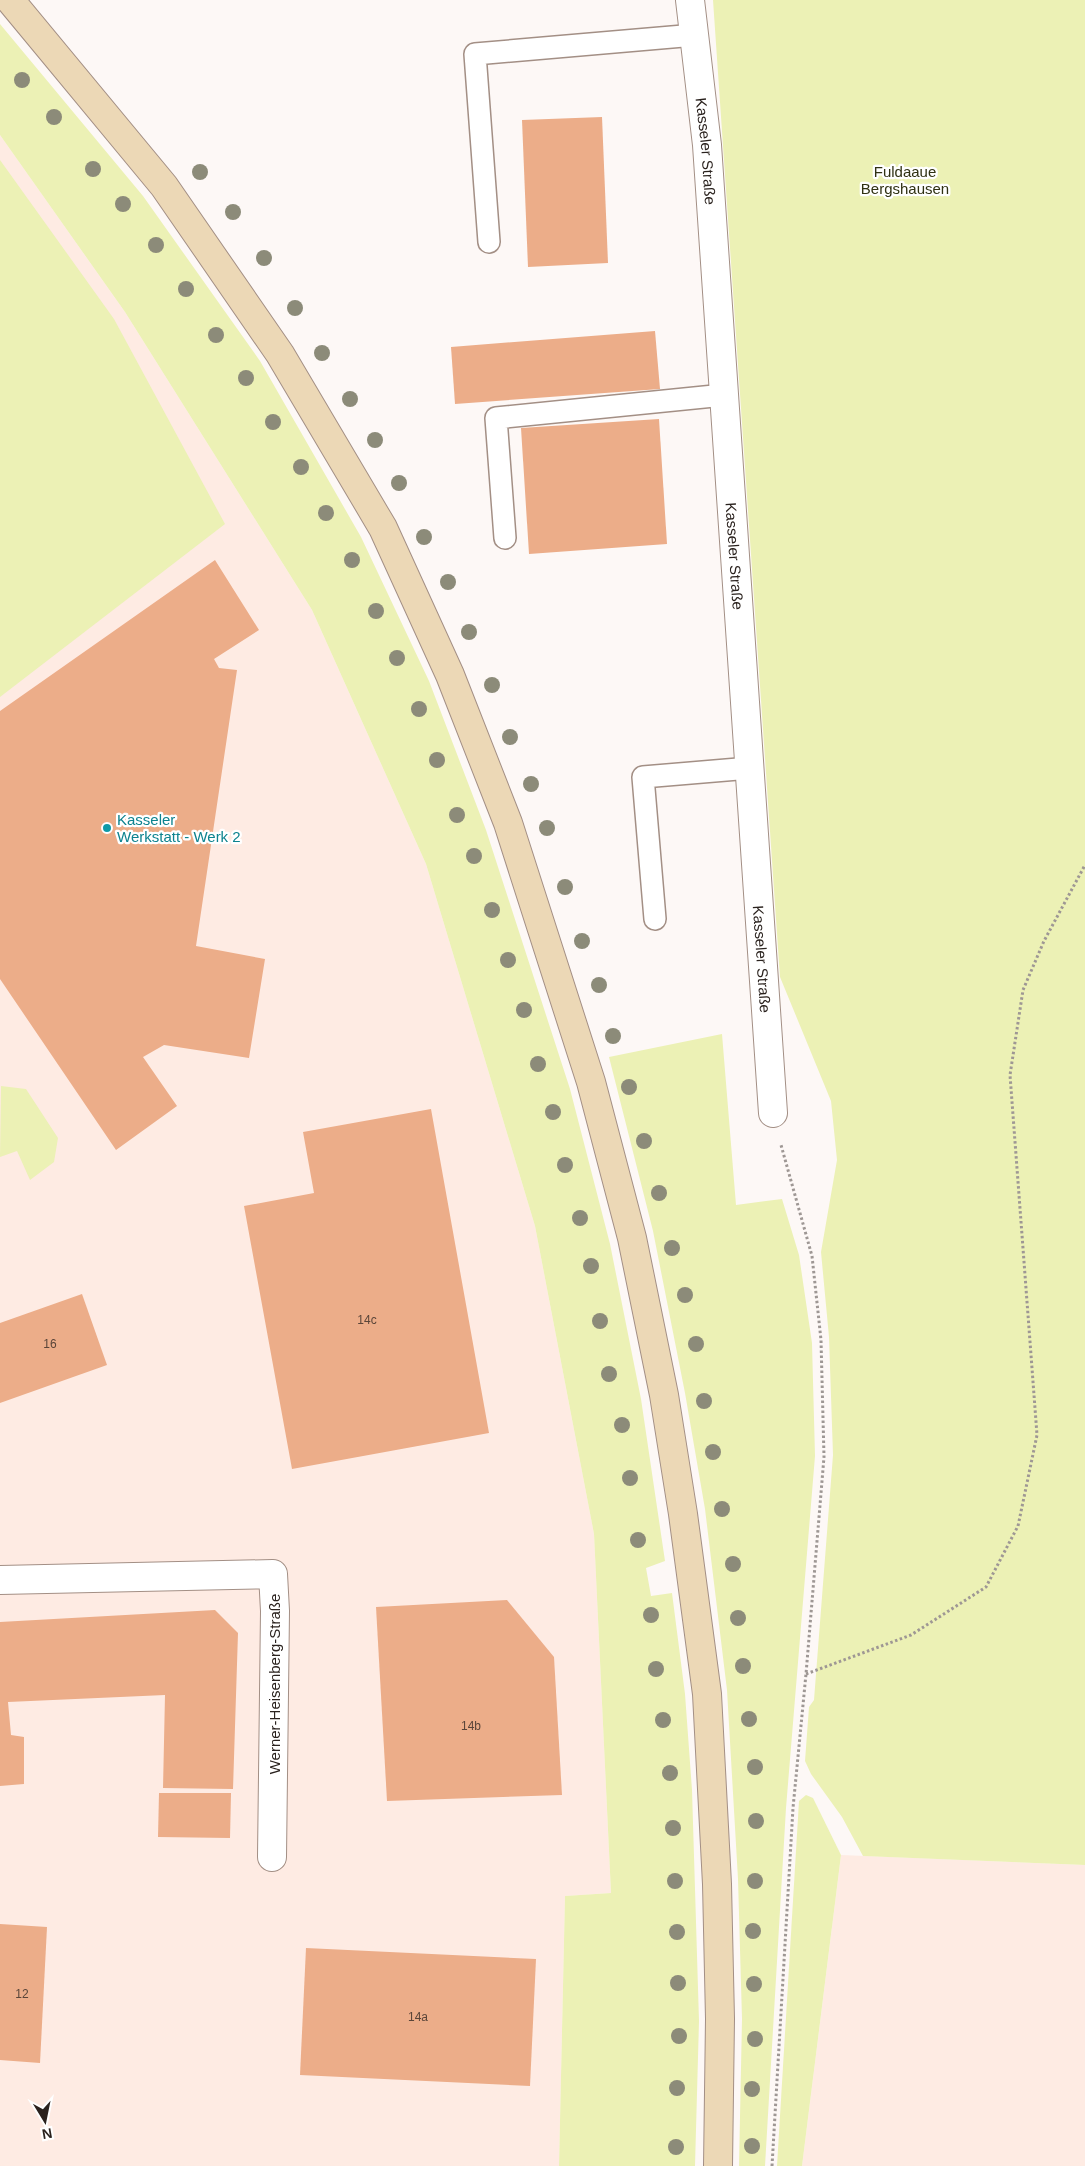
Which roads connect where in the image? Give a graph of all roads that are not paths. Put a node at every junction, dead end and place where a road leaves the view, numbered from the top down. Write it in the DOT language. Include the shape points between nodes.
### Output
graph roads {
  1 [pos="10,0"];
  2 [pos="690,0"];
  3 [pos="695,35"];
  4 [pos="489,242"];
  5 [pos="724,395"];
  6 [pos="505,538"];
  7 [pos="750,768"];
  8 [pos="655,919"];
  9 [pos="773,1113"];
  10 [pos="0,1580"];
  11 [pos="272,1857"];
  12 [pos="718,2166"];
  1 -- 12 [label="main road" via="164,186 280,354 383,528 450,675 508,823 591,1082 632,1238 664,1395 683,1514 707,1694 717,1884 720,2019"];
  2 -- 3 [label="street, Kasseler Straße"];
  3 -- 4 [label="lane" via="475,54"];
  3 -- 5 [label="street, Kasseler Straße" via="707,145"];
  5 -- 6 [label="lane" via="496,418"];
  5 -- 7 [label="street, Kasseler Straße"];
  7 -- 8 [label="lane" via="643,776"];
  7 -- 9 [label="street, Kasseler Straße"];
  10 -- 11 [label="street, Werner-Heisenberg-Straße" via="272,1574 275,1620"];
}
